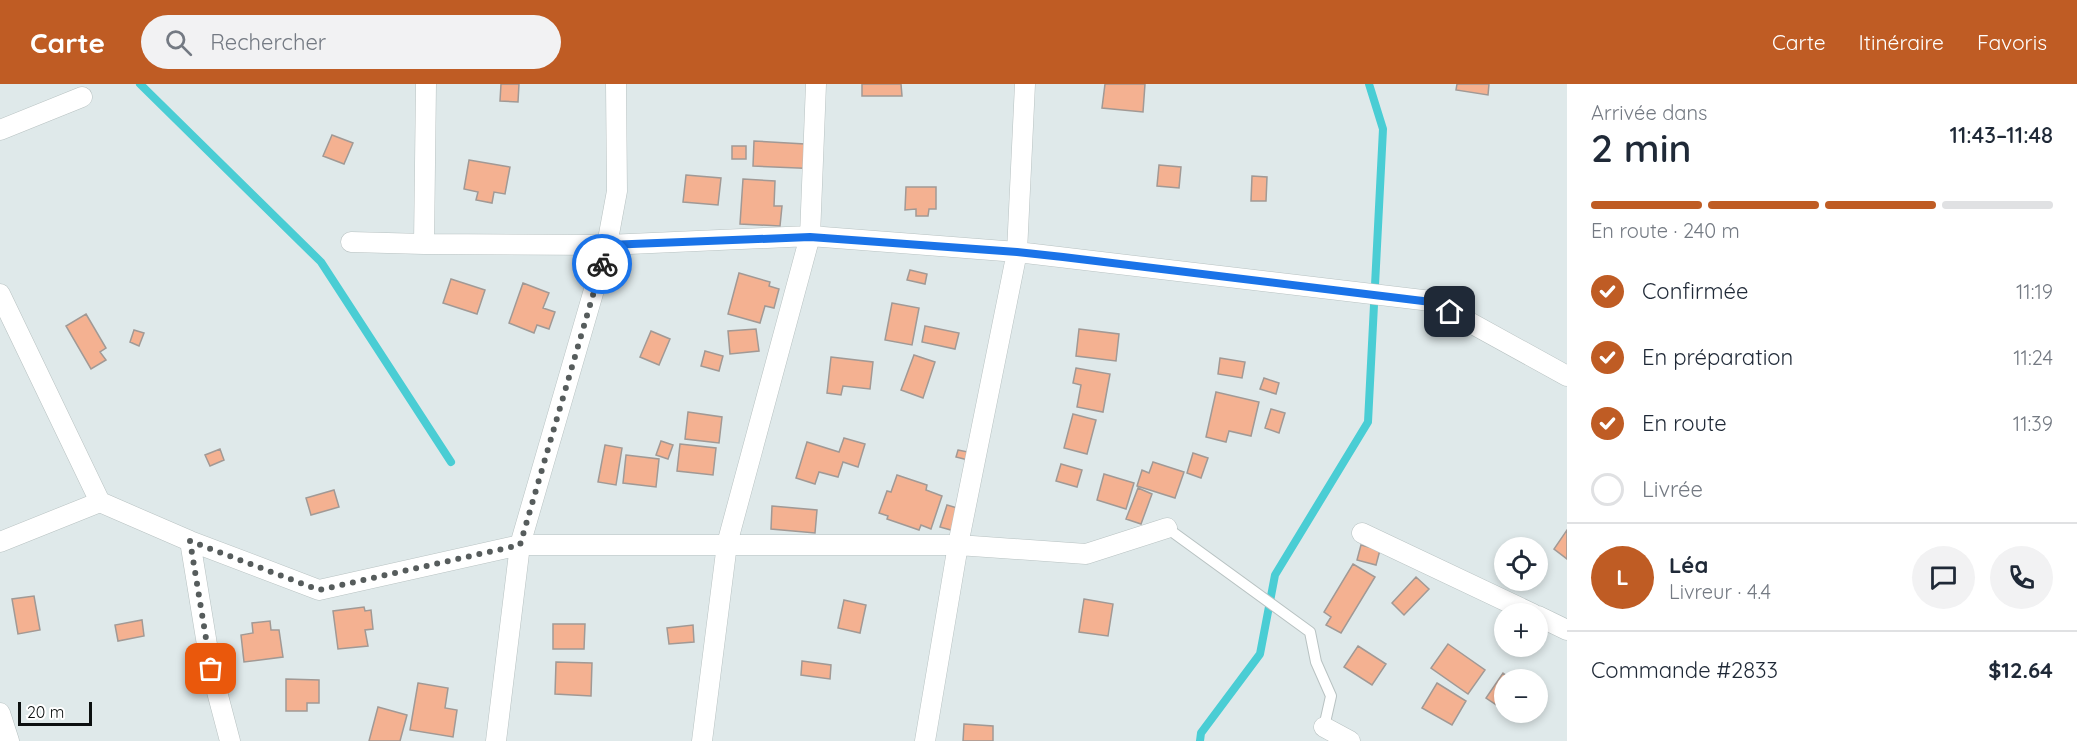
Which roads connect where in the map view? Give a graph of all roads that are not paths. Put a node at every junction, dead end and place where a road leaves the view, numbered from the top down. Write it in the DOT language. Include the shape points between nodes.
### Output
graph roads {
  1 [pos="426,84"];
  2 [pos="616,84"];
  3 [pos="816,84"];
  4 [pos="1025,84"];
  5 [pos="82,97"];
  6 [pos="0,130"];
  7 [pos="810,237"];
  8 [pos="351,242"];
  9 [pos="424,244"];
  10 [pos="607,245"];
  11 [pos="1017,252"];
  12 [pos="0,294"];
  13 [pos="1567,376"];
  14 [pos="100,502"];
  15 [pos="1167,528"];
  16 [pos="1362,533"];
  17 [pos="190,541"];
  18 [pos="0,542"];
  19 [pos="727,544"];
  20 [pos="520,545"];
  21 [pos="958,545"];
  22 [pos="1510,603"];
  23 [pos="1548,621"];
  24 [pos="1567,630"];
  25 [pos="0,712"];
  26 [pos="1324,727"];
  27 [pos="9,741"];
  28 [pos="230,741"];
  29 [pos="496,741"];
  30 [pos="702,741"];
  31 [pos="925,741"];
  32 [pos="1350,741"];
  1 -- 9 [label="street"];
  2 -- 10 [label="street" via="617,191"];
  3 -- 7 [label="street"];
  4 -- 11 [label="street"];
  5 -- 6 [label="street"];
  7 -- 10 [label="street"];
  7 -- 11 [label="street"];
  7 -- 19 [label="street"];
  8 -- 9 [label="street"];
  9 -- 10 [label="street"];
  10 -- 20 [label="street"];
  11 -- 13 [label="street" via="1431,302"];
  11 -- 21 [label="street"];
  12 -- 14 [label="street"];
  14 -- 17 [label="street"];
  14 -- 18 [label="street"];
  15 -- 21 [label="street" via="1086,554"];
  15 -- 26 [label="lane" via="1310,632 1316,662 1331,696"];
  16 -- 22 [label="street"];
  17 -- 20 [label="street" via="319,590"];
  17 -- 28 [label="street" via="211,669"];
  19 -- 20 [label="street"];
  19 -- 21 [label="street"];
  19 -- 30 [label="street"];
  20 -- 29 [label="street"];
  21 -- 31 [label="street"];
  23 -- 24 [label="street"];
  25 -- 27 [label="street"];
  26 -- 32 [label="street"];
}
